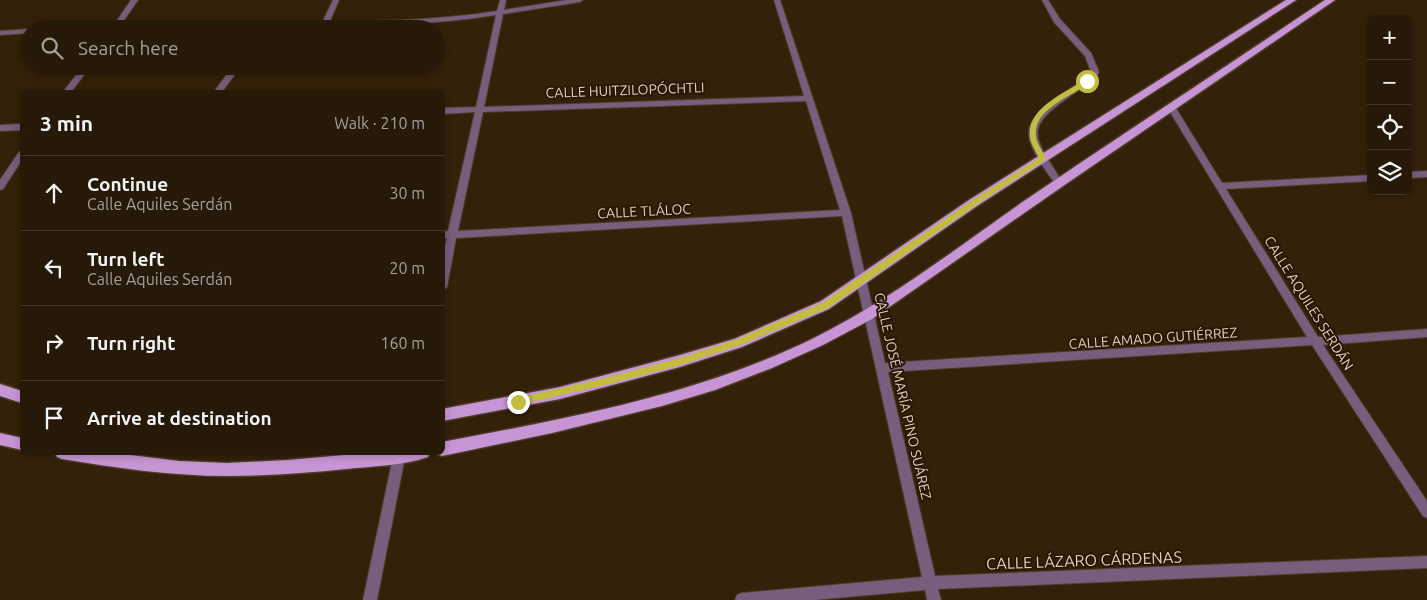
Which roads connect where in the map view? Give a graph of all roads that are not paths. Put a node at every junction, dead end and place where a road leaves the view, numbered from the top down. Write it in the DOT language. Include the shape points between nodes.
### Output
graph roads {
  1 [pos="135,0"];
  2 [pos="336,0"];
  3 [pos="503,0"];
  4 [pos="580,0"];
  5 [pos="777,0"];
  6 [pos="1045,0"];
  7 [pos="1292,0"];
  8 [pos="1331,0"];
  9 [pos="502,13"];
  10 [pos="120,20"];
  11 [pos="327,20"];
  12 [pos="422,20"];
  13 [pos="20,32"];
  14 [pos="0,33"];
  15 [pos="80,75"];
  16 [pos="230,75"];
  17 [pos="69,90"];
  18 [pos="219,90"];
  19 [pos="808,98"];
  20 [pos="1171,107"];
  21 [pos="479,108"];
  22 [pos="445,111"];
  23 [pos="20,127"];
  24 [pos="0,128"];
  25 [pos="20,157"];
  26 [pos="1042,159"];
  27 [pos="1427,174"];
  28 [pos="1412,175"];
  29 [pos="1367,178"];
  30 [pos="1059,183"];
  31 [pos="1221,186"];
  32 [pos="0,187"];
  33 [pos="846,213"];
  34 [pos="447,235"];
  35 [pos="445,256"];
  36 [pos="861,279"];
  37 [pos="868,315"];
  38 [pos="1427,333"];
  39 [pos="1315,342"];
  40 [pos="881,368"];
  41 [pos="0,390"];
  42 [pos="20,396"];
  43 [pos="445,414"];
  44 [pos="0,439"];
  45 [pos="20,444"];
  46 [pos="445,448"];
  47 [pos="80,455"];
  48 [pos="409,455"];
  49 [pos="399,457"];
  50 [pos="1427,512"];
  51 [pos="1427,562"];
  52 [pos="930,583"];
  53 [pos="370,600"];
  54 [pos="742,600"];
  55 [pos="934,600"];
  1 -- 10 [label="street"];
  2 -- 11 [label="street"];
  3 -- 9 [label="street"];
  4 -- 9 [label="street"];
  5 -- 19 [label="street, CALLE JOSÉ MARÍA PINO SUÁREZ"];
  6 -- 26 [label="street" via="1057,20 1088,55 1095,72 1087,81 1048,106 1037,118 1033,138"];
  7 -- 26 [label="main road"];
  8 -- 20 [label="main road"];
  9 -- 12 [label="street"];
  9 -- 21 [label="street"];
  13 -- 14 [label="street"];
  15 -- 17 [label="street"];
  16 -- 18 [label="street"];
  19 -- 21 [label="street, CALLE HUITZILOPÓCHTLI"];
  19 -- 33 [label="street, CALLE JOSÉ MARÍA PINO SUÁREZ"];
  20 -- 30 [label="main road"];
  20 -- 31 [label="street, CALLE AQUILES SERDÁN"];
  21 -- 22 [label="street, CALLE HUITZILOPÓCHTLI"];
  21 -- 34 [label="street"];
  23 -- 24 [label="street"];
  25 -- 32 [label="street"];
  26 -- 30 [label="street"];
  26 -- 36 [label="main road"];
  27 -- 28 [label="street"];
  29 -- 31 [label="street"];
  30 -- 37 [label="main road"];
  31 -- 39 [label="street, CALLE AQUILES SERDÁN"];
  33 -- 34 [label="street, CALLE TLÁLOC"];
  33 -- 36 [label="street, CALLE JOSÉ MARÍA PINO SUÁREZ"];
  34 -- 35 [label="street"];
  36 -- 37 [label="street, CALLE JOSÉ MARÍA PINO SUÁREZ"];
  36 -- 43 [label="main road" via="825,306 737,343 560,393"];
  37 -- 40 [label="street, CALLE JOSÉ MARÍA PINO SUÁREZ"];
  37 -- 46 [label="main road" via="794,354 693,392"];
  38 -- 39 [label="street, CALLE AMADO GUTIÉRREZ"];
  39 -- 40 [label="street, CALLE AMADO GUTIÉRREZ"];
  39 -- 50 [label="street, CALLE AQUILES SERDÁN"];
  40 -- 52 [label="street, CALLE JOSÉ MARÍA PINO SUÁREZ"];
  41 -- 42 [label="main road"];
  44 -- 45 [label="main road"];
  47 -- 49 [label="main road" via="179,468 250,469"];
  48 -- 49 [label="main road"];
  49 -- 53 [label="street"];
  51 -- 52 [label="street, CALLE LÁZARO CÁRDENAS"];
  52 -- 54 [label="street, CALLE LÁZARO CÁRDENAS"];
  52 -- 55 [label="street, CALLE JOSÉ MARÍA PINO SUÁREZ"];
}
